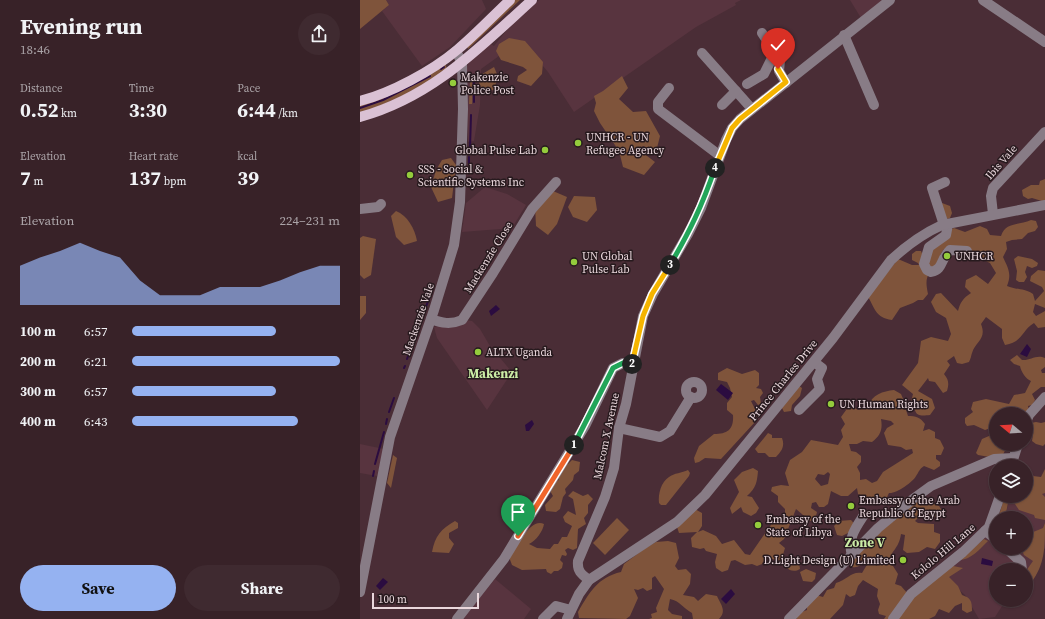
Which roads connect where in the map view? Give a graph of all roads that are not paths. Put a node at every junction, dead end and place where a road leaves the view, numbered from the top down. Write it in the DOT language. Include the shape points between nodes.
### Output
graph roads {
  1 [pos="510,0"];
  2 [pos="532,0"];
  3 [pos="890,0"];
  4 [pos="983,0"];
  5 [pos="762,33"];
  6 [pos="844,36"];
  7 [pos="1045,42"];
  8 [pos="456,51"];
  9 [pos="775,52"];
  10 [pos="702,53"];
  11 [pos="462,63"];
  12 [pos="786,82"];
  13 [pos="747,84"];
  14 [pos="669,88"];
  15 [pos="736,91"];
  16 [pos="360,101"];
  17 [pos="874,104"];
  18 [pos="722,105"];
  19 [pos="752,109"];
  20 [pos="360,117"];
  21 [pos="1045,132"];
  22 [pos="719,155"];
  23 [pos="556,182"];
  24 [pos="945,182"];
  25 [pos="381,204"];
  26 [pos="1045,205"];
  27 [pos="360,209"];
  28 [pos="993,214"];
  29 [pos="946,224"];
  30 [pos="967,251"];
  31 [pos="431,319"];
  32 [pos="814,362"];
  33 [pos="632,364"];
  34 [pos="691,397"];
  35 [pos="1045,397"];
  36 [pos="799,410"];
  37 [pos="1033,410"];
  38 [pos="619,428"];
  39 [pos="989,461"];
  40 [pos="998,503"];
  41 [pos="864,515"];
  42 [pos="985,531"];
  43 [pos="989,534"];
  44 [pos="852,555"];
  45 [pos="1014,555"];
  46 [pos="1021,563"];
  47 [pos="589,580"];
  48 [pos="360,592"];
  49 [pos="569,614"];
  50 [pos="457,619"];
  51 [pos="544,619"];
  52 [pos="789,619"];
  53 [pos="893,619"];
  1 -- 8 [label="main road"];
  2 -- 11 [label="main road"];
  3 -- 6 [label="street, Malcom X Avenue"];
  4 -- 7 [label="street"];
  5 -- 9 [label="street"];
  6 -- 12 [label="street, Malcom X Avenue"];
  6 -- 17 [label="street"];
  8 -- 11 [label="street, Mackenzie Vale"];
  8 -- 16 [label="main road" via="412,79 379,96"];
  9 -- 12 [label="street" via="781,61 779,71"];
  9 -- 13 [label="street" via="764,74"];
  10 -- 15 [label="street"];
  11 -- 20 [label="main road" via="407,100"];
  11 -- 31 [label="street, Mackenzie Vale" via="462,159 458,222 451,258"];
  12 -- 19 [label="street, Malcom X Avenue"];
  14 -- 22 [label="street" via="658,102 658,109"];
  15 -- 18 [label="street"];
  15 -- 19 [label="street"];
  19 -- 22 [label="street, Malcom X Avenue" via="732,128"];
  21 -- 28 [label="street, Ibis Vale" via="993,188"];
  22 -- 33 [label="street, Malcom X Avenue" via="701,208 652,294"];
  23 -- 31 [label="street, Mackenzie Close" via="532,209 462,320 443,323"];
  24 -- 29 [label="street" via="932,188"];
  25 -- 27 [label="street" via="378,207"];
  26 -- 28 [label="street, Prince Charles Drive"];
  28 -- 29 [label="street, Prince Charles Drive"];
  29 -- 30 [label="street" via="946,235 929,247 924,264 927,270 937,271 944,255 950,250"];
  29 -- 32 [label="street, Prince Charles Drive" via="927,232 891,260"];
  31 -- 48 [label="street, Mackenzie Vale" via="390,437"];
  32 -- 36 [label="street" via="822,368 818,379 820,389"];
  32 -- 47 [label="street, Prince Charles Drive" via="705,495 687,513 647,543"];
  33 -- 38 [label="street, Malcom X Avenue" via="626,404"];
  33 -- 50 [label="street" via="623,363 613,368 585,426 538,505 504,559"];
  34 -- 38 [label="street" via="665,435 660,437"];
  35 -- 37 [label="street"];
  38 -- 47 [label="street, Malcom X Avenue" via="612,475 578,561 582,575"];
  39 -- 44 [label="street" via="931,486 903,506"];
  40 -- 42 [label="street, Kololo Hill Lane" via="992,522"];
  41 -- 44 [label="street" via="851,538 849,546"];
  42 -- 43 [label="street"];
  42 -- 53 [label="street, Kololo Hill Lane" via="916,590"];
  44 -- 52 [label="street"];
  45 -- 46 [label="street"];
  47 -- 49 [label="street, Prince Charles Drive"];
  49 -- 51 [label="street" via="556,606"];
}
